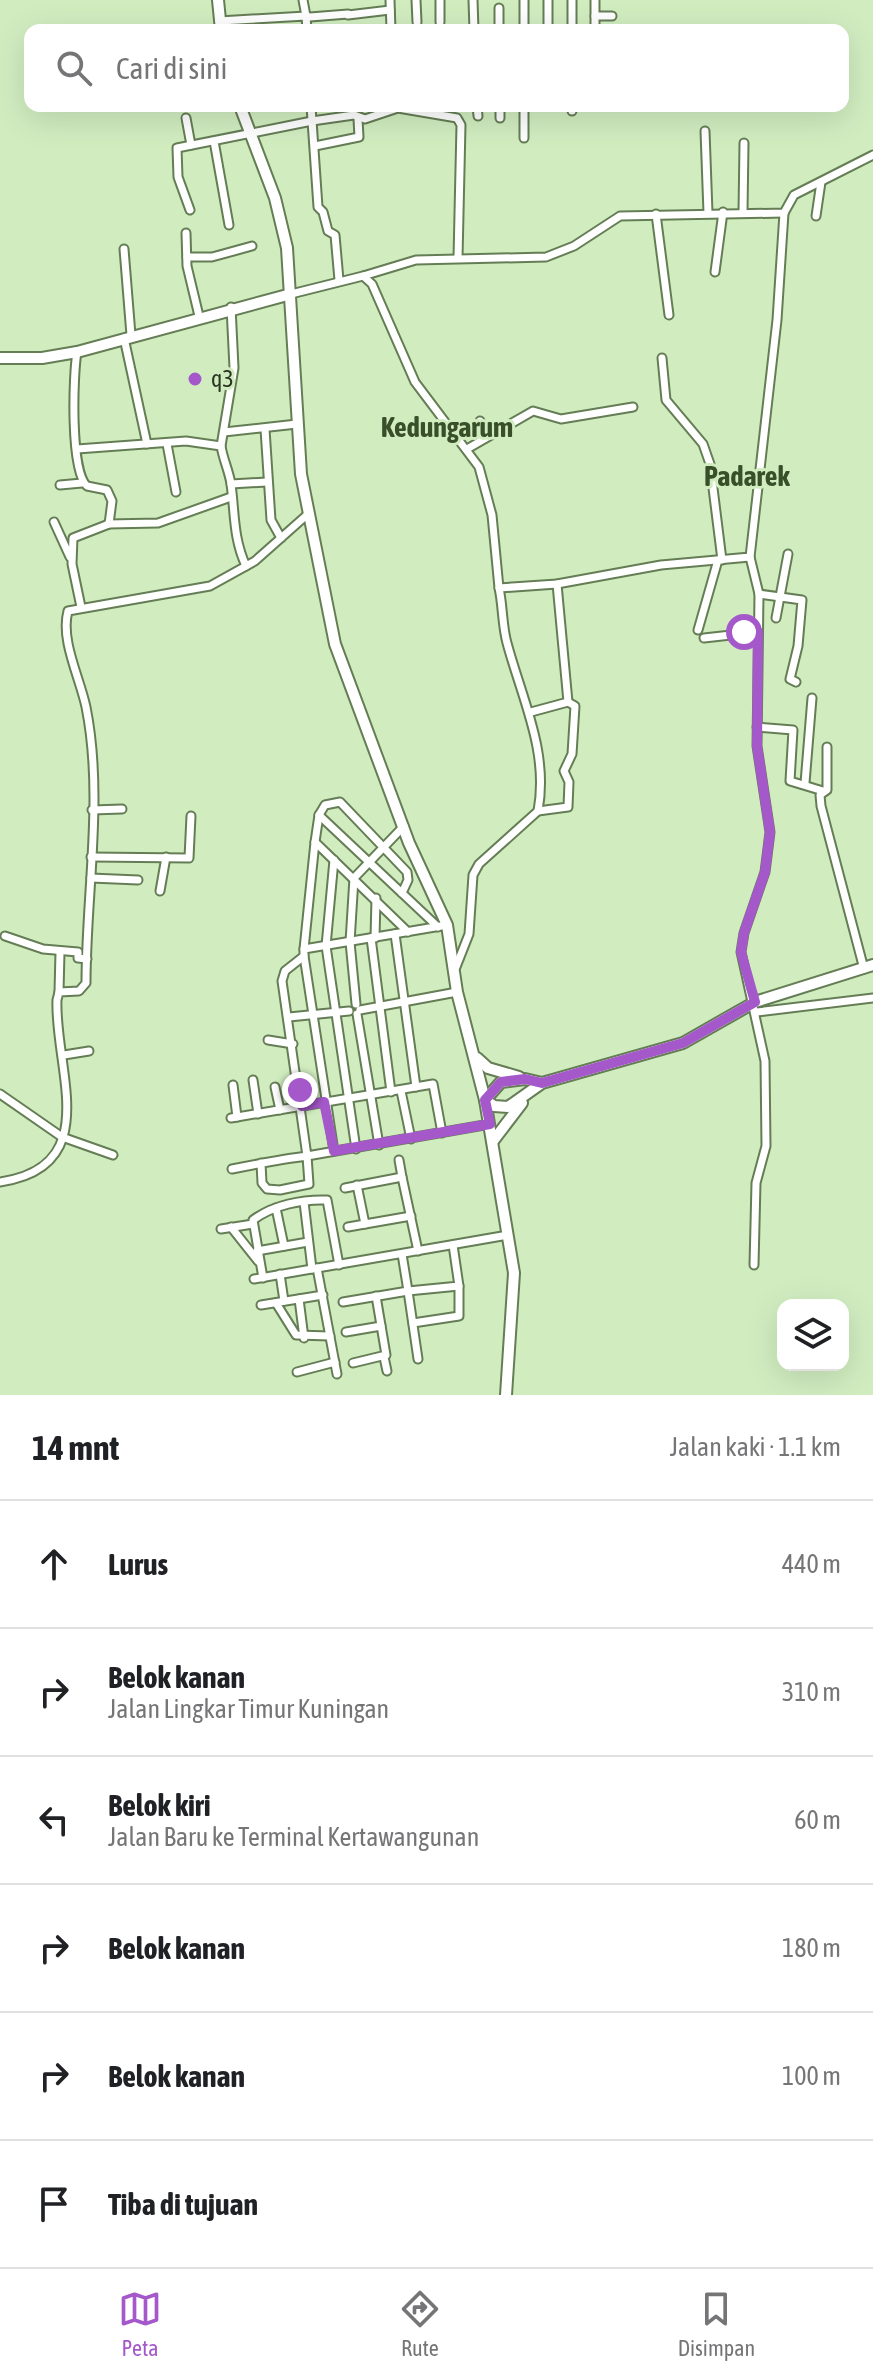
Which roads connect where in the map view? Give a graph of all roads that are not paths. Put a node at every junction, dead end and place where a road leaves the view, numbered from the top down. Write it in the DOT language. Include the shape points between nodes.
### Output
graph roads {
  1 [pos="218,0"];
  2 [pos="303,0"];
  3 [pos="390,0"];
  4 [pos="416,0"];
  5 [pos="440,0"];
  6 [pos="473,0"];
  7 [pos="524,0"];
  8 [pos="548,0"];
  9 [pos="572,0"];
  10 [pos="595,0"];
  11 [pos="499,8"];
  12 [pos="390,10"];
  13 [pos="306,16"];
  14 [pos="595,16"];
  15 [pos="612,16"];
  16 [pos="417,22"];
  17 [pos="440,22"];
  18 [pos="220,24"];
  19 [pos="237,24"];
  20 [pos="307,24"];
  21 [pos="391,24"];
  22 [pos="474,24"];
  23 [pos="499,24"];
  24 [pos="524,24"];
  25 [pos="548,24"];
  26 [pos="572,24"];
  27 [pos="595,24"];
  28 [pos="242,112"];
  29 [pos="311,112"];
  30 [pos="383,112"];
  31 [pos="431,112"];
  32 [pos="478,112"];
  33 [pos="500,112"];
  34 [pos="524,112"];
  35 [pos="478,116"];
  36 [pos="186,118"];
  37 [pos="500,118"];
  38 [pos="358,119"];
  39 [pos="312,121"];
  40 [pos="705,131"];
  41 [pos="250,132"];
  42 [pos="524,138"];
  43 [pos="214,141"];
  44 [pos="744,143"];
  45 [pos="191,145"];
  46 [pos="315,146"];
  47 [pos="873,155"];
  48 [pos="821,182"];
  49 [pos="190,210"];
  50 [pos="723,212"];
  51 [pos="743,212"];
  52 [pos="708,213"];
  53 [pos="784,213"];
  54 [pos="656,214"];
  55 [pos="816,216"];
  56 [pos="229,225"];
  57 [pos="186,233"];
  58 [pos="252,246"];
  59 [pos="124,249"];
  60 [pos="187,257"];
  61 [pos="458,258"];
  62 [pos="715,272"];
  63 [pos="363,276"];
  64 [pos="339,280"];
  65 [pos="291,294"];
  66 [pos="231,307"];
  67 [pos="669,315"];
  68 [pos="199,316"];
  69 [pos="128,337"];
  70 [pos="77,352"];
  71 [pos="0,358"];
  72 [pos="662,358"];
  73 [pos="633,407"];
  74 [pos="480,421"];
  75 [pos="297,424"];
  76 [pos="265,429"];
  77 [pos="224,432"];
  78 [pos="483,439"];
  79 [pos="147,444"];
  80 [pos="167,444"];
  81 [pos="221,446"];
  82 [pos="77,449"];
  83 [pos="467,449"];
  84 [pos="267,482"];
  85 [pos="82,483"];
  86 [pos="231,484"];
  87 [pos="60,485"];
  88 [pos="176,492"];
  89 [pos="231,497"];
  90 [pos="308,514"];
  91 [pos="54,522"];
  92 [pos="108,524"];
  93 [pos="281,538"];
  94 [pos="788,554"];
  95 [pos="750,557"];
  96 [pos="71,559"];
  97 [pos="720,560"];
  98 [pos="246,566"];
  99 [pos="557,584"];
  100 [pos="499,588"];
  101 [pos="759,594"];
  102 [pos="779,595"];
  103 [pos="81,607"];
  104 [pos="776,618"];
  105 [pos="698,630"];
  106 [pos="758,632"];
  107 [pos="704,638"];
  108 [pos="796,682"];
  109 [pos="812,698"];
  110 [pos="568,702"];
  111 [pos="531,712"];
  112 [pos="757,727"];
  113 [pos="827,747"];
  114 [pos="805,783"];
  115 [pos="823,791"];
  116 [pos="122,809"];
  117 [pos="92,810"];
  118 [pos="538,811"];
  119 [pos="319,815"];
  120 [pos="191,816"];
  121 [pos="404,826"];
  122 [pos="315,842"];
  123 [pos="384,846"];
  124 [pos="91,857"];
  125 [pos="166,857"];
  126 [pos="334,860"];
  127 [pos="369,861"];
  128 [pos="91,878"];
  129 [pos="354,878"];
  130 [pos="138,880"];
  131 [pos="160,891"];
  132 [pos="402,893"];
  133 [pos="376,898"];
  134 [pos="442,926"];
  135 [pos="408,932"];
  136 [pos="395,934"];
  137 [pos="5,936"];
  138 [pos="373,938"];
  139 [pos="350,942"];
  140 [pos="326,946"];
  141 [pos="60,952"];
  142 [pos="304,952"];
  143 [pos="87,959"];
  144 [pos="456,967"];
  145 [pos="869,967"];
  146 [pos="59,992"];
  147 [pos="457,992"];
  148 [pos="873,998"];
  149 [pos="403,1001"];
  150 [pos="379,1005"];
  151 [pos="756,1007"];
  152 [pos="356,1009"];
  153 [pos="334,1012"];
  154 [pos="312,1014"];
  155 [pos="289,1017"];
  156 [pos="268,1040"];
  157 [pos="293,1044"];
  158 [pos="89,1051"];
  159 [pos="473,1053"];
  160 [pos="64,1055"];
  161 [pos="525,1079"];
  162 [pos="253,1080"];
  163 [pos="506,1081"];
  164 [pos="542,1083"];
  165 [pos="233,1085"];
  166 [pos="275,1087"];
  167 [pos="416,1087"];
  168 [pos="401,1091"];
  169 [pos="391,1092"];
  170 [pos="0,1094"];
  171 [pos="371,1095"];
  172 [pos="529,1095"];
  173 [pos="348,1097"];
  174 [pos="485,1100"];
  175 [pos="324,1102"];
  176 [pos="513,1104"];
  177 [pos="302,1106"];
  178 [pos="280,1110"];
  179 [pos="258,1114"];
  180 [pos="490,1124"];
  181 [pos="442,1133"];
  182 [pos="63,1135"];
  183 [pos="411,1139"];
  184 [pos="493,1141"];
  185 [pos="379,1145"];
  186 [pos="356,1149"];
  187 [pos="334,1151"];
  188 [pos="113,1155"];
  189 [pos="307,1156"];
  190 [pos="399,1160"];
  191 [pos="261,1163"];
  192 [pos="232,1169"];
  193 [pos="402,1177"];
  194 [pos="0,1182"];
  195 [pos="357,1185"];
  196 [pos="345,1188"];
  197 [pos="304,1202"];
  198 [pos="276,1208"];
  199 [pos="411,1216"];
  200 [pos="253,1224"];
  201 [pos="365,1224"];
  202 [pos="231,1227"];
  203 [pos="348,1227"];
  204 [pos="221,1229"];
  205 [pos="508,1235"];
  206 [pos="308,1242"];
  207 [pos="453,1245"];
  208 [pos="284,1246"];
  209 [pos="418,1251"];
  210 [pos="402,1254"];
  211 [pos="257,1256"];
  212 [pos="339,1265"];
  213 [pos="754,1265"];
  214 [pos="314,1269"];
  215 [pos="280,1274"];
  216 [pos="263,1278"];
  217 [pos="254,1279"];
  218 [pos="459,1286"];
  219 [pos="408,1291"];
  220 [pos="323,1295"];
  221 [pos="376,1296"];
  222 [pos="299,1299"];
  223 [pos="280,1302"];
  224 [pos="343,1302"];
  225 [pos="261,1305"];
  226 [pos="413,1323"];
  227 [pos="381,1326"];
  228 [pos="346,1332"];
  229 [pos="330,1336"];
  230 [pos="304,1338"];
  231 [pos="384,1357"];
  232 [pos="418,1359"];
  233 [pos="335,1362"];
  234 [pos="353,1363"];
  235 [pos="387,1371"];
  236 [pos="297,1372"];
  237 [pos="337,1374"];
  238 [pos="506,1395"];
  1 -- 18 [label="main road"];
  2 -- 13 [label="street"];
  3 -- 12 [label="street"];
  4 -- 16 [label="street"];
  5 -- 17 [label="street"];
  6 -- 22 [label="street"];
  7 -- 24 [label="street"];
  8 -- 25 [label="street"];
  9 -- 26 [label="street"];
  10 -- 14 [label="street"];
  11 -- 23 [label="street"];
  12 -- 13 [label="street"];
  12 -- 21 [label="street"];
  13 -- 19 [label="street"];
  13 -- 20 [label="street"];
  14 -- 15 [label="street"];
  14 -- 27 [label="street"];
  28 -- 41 [label="main road"];
  29 -- 39 [label="street"];
  30 -- 38 [label="street"];
  31 -- 61 [label="street" via="460,121"];
  32 -- 35 [label="street"];
  33 -- 37 [label="street"];
  34 -- 42 [label="street"];
  36 -- 45 [label="street"];
  38 -- 39 [label="street" via="354,115"];
  38 -- 46 [label="street" via="359,137"];
  39 -- 41 [label="street"];
  39 -- 46 [label="street"];
  40 -- 52 [label="street"];
  41 -- 43 [label="street"];
  41 -- 65 [label="main road" via="275,198"];
  43 -- 45 [label="street"];
  43 -- 56 [label="street"];
  44 -- 51 [label="street"];
  45 -- 49 [label="street" via="176,149 178,177"];
  46 -- 64 [label="street" via="318,207 335,234"];
  47 -- 48 [label="street"];
  48 -- 53 [label="street" via="794,195"];
  48 -- 55 [label="street"];
  50 -- 51 [label="street"];
  50 -- 52 [label="street"];
  50 -- 62 [label="street"];
  51 -- 53 [label="street"];
  52 -- 54 [label="street"];
  53 -- 95 [label="street" via="776,335"];
  54 -- 61 [label="street" via="620,216 546,257"];
  54 -- 67 [label="street"];
  57 -- 60 [label="street"];
  58 -- 60 [label="street" via="212,257"];
  59 -- 69 [label="street"];
  60 -- 68 [label="street"];
  61 -- 63 [label="street" via="416,260"];
  63 -- 64 [label="street"];
  63 -- 83 [label="street" via="372,284 415,382"];
  64 -- 65 [label="street"];
  65 -- 66 [label="main road"];
  65 -- 75 [label="main road"];
  66 -- 68 [label="main road"];
  66 -- 77 [label="street" via="234,368"];
  68 -- 69 [label="main road"];
  69 -- 70 [label="main road"];
  69 -- 79 [label="street"];
  70 -- 71 [label="main road"];
  70 -- 82 [label="street"];
  72 -- 97 [label="street" via="666,400 703,444 710,464"];
  73 -- 78 [label="street" via="561,419 533,411"];
  74 -- 78 [label="street"];
  75 -- 76 [label="street"];
  75 -- 90 [label="main road"];
  76 -- 77 [label="street"];
  76 -- 84 [label="street"];
  77 -- 81 [label="street"];
  78 -- 83 [label="street"];
  79 -- 80 [label="street"];
  79 -- 82 [label="street"];
  80 -- 81 [label="street"];
  80 -- 88 [label="street"];
  81 -- 86 [label="street"];
  82 -- 85 [label="street"];
  83 -- 100 [label="street" via="479,467 492,515"];
  84 -- 86 [label="street"];
  84 -- 93 [label="street" via="271,520"];
  85 -- 87 [label="street"];
  85 -- 92 [label="street" via="109,492"];
  86 -- 89 [label="street"];
  89 -- 92 [label="street" via="158,523"];
  89 -- 98 [label="street" via="238,549"];
  90 -- 93 [label="street"];
  90 -- 121 [label="main road" via="335,644"];
  91 -- 96 [label="street"];
  92 -- 96 [label="street" via="74,536"];
  93 -- 98 [label="street"];
  94 -- 102 [label="street"];
  95 -- 97 [label="street"];
  95 -- 101 [label="street"];
  96 -- 103 [label="street"];
  97 -- 99 [label="street"];
  97 -- 105 [label="street"];
  98 -- 103 [label="street" via="196,589"];
  99 -- 100 [label="street"];
  99 -- 110 [label="street"];
  100 -- 111 [label="street" via="505,639"];
  101 -- 102 [label="street"];
  101 -- 106 [label="street"];
  102 -- 104 [label="street"];
  102 -- 108 [label="street" via="802,600 790,679"];
  103 -- 117 [label="street" via="68,611 66,623 90,732"];
  106 -- 107 [label="street"];
  106 -- 112 [label="street"];
  109 -- 114 [label="street"];
  110 -- 111 [label="street"];
  110 -- 118 [label="street" via="575,706 572,754 564,771 568,807"];
  111 -- 118 [label="street" via="541,794"];
  112 -- 114 [label="street" via="793,730 790,781"];
  112 -- 151 [label="street" via="770,832 765,872 741,952"];
  113 -- 115 [label="street"];
  114 -- 115 [label="street"];
  115 -- 145 [label="street" via="821,806"];
  116 -- 117 [label="street"];
  117 -- 124 [label="street"];
  118 -- 144 [label="street" via="488,852 473,875 469,934"];
  119 -- 122 [label="street"];
  119 -- 123 [label="street" via="325,805 337,801"];
  119 -- 127 [label="street"];
  120 -- 125 [label="street" via="190,857"];
  121 -- 123 [label="street"];
  121 -- 134 [label="main road"];
  122 -- 126 [label="street"];
  122 -- 142 [label="street"];
  123 -- 127 [label="street"];
  123 -- 132 [label="street" via="408,874"];
  124 -- 125 [label="street"];
  124 -- 128 [label="street"];
  125 -- 131 [label="street"];
  126 -- 129 [label="street"];
  126 -- 140 [label="street"];
  127 -- 129 [label="street"];
  127 -- 132 [label="street"];
  128 -- 130 [label="street"];
  128 -- 143 [label="street"];
  129 -- 133 [label="street"];
  129 -- 139 [label="street"];
  132 -- 134 [label="street"];
  133 -- 135 [label="street"];
  133 -- 138 [label="street"];
  134 -- 135 [label="street"];
  134 -- 144 [label="main road"];
  135 -- 136 [label="street"];
  136 -- 138 [label="street"];
  136 -- 149 [label="street"];
  137 -- 141 [label="street"];
  138 -- 139 [label="street"];
  138 -- 150 [label="street"];
  139 -- 140 [label="street"];
  139 -- 152 [label="street"];
  140 -- 142 [label="street"];
  140 -- 153 [label="street"];
  141 -- 143 [label="street" via="78,952 78,958"];
  141 -- 146 [label="street"];
  142 -- 154 [label="street"];
  142 -- 155 [label="street" via="282,976"];
  143 -- 146 [label="street" via="82,990"];
  144 -- 147 [label="main road"];
  145 -- 151 [label="main road"];
  146 -- 160 [label="street"];
  147 -- 149 [label="street"];
  147 -- 159 [label="main road"];
  148 -- 151 [label="street"];
  149 -- 150 [label="street"];
  149 -- 167 [label="street"];
  150 -- 152 [label="street"];
  150 -- 169 [label="street"];
  151 -- 164 [label="main road" via="683,1043"];
  151 -- 213 [label="street" via="765,1061 766,1146 756,1183"];
  152 -- 153 [label="street"];
  152 -- 171 [label="street"];
  153 -- 154 [label="street"];
  153 -- 173 [label="street"];
  154 -- 155 [label="street"];
  154 -- 175 [label="street"];
  155 -- 157 [label="street"];
  156 -- 157 [label="street"];
  157 -- 177 [label="street"];
  158 -- 160 [label="street"];
  159 -- 161 [label="main road" via="488,1068"];
  159 -- 174 [label="main road"];
  160 -- 182 [label="street"];
  161 -- 163 [label="main road"];
  161 -- 164 [label="main road"];
  162 -- 179 [label="street"];
  163 -- 174 [label="main road" via="495,1085"];
  163 -- 176 [label="main road" via="517,1090"];
  164 -- 172 [label="main road"];
  165 -- 179 [label="street" via="234,1118"];
  166 -- 178 [label="street"];
  167 -- 168 [label="street"];
  167 -- 181 [label="street" via="433,1084"];
  168 -- 169 [label="street"];
  168 -- 183 [label="street"];
  169 -- 171 [label="street"];
  170 -- 182 [label="street"];
  171 -- 173 [label="street"];
  171 -- 185 [label="street"];
  172 -- 176 [label="main road"];
  172 -- 184 [label="main road"];
  173 -- 175 [label="street"];
  173 -- 186 [label="street"];
  174 -- 176 [label="main road" via="501,1107"];
  174 -- 180 [label="main road"];
  175 -- 177 [label="street"];
  175 -- 187 [label="street"];
  177 -- 178 [label="street"];
  177 -- 189 [label="street"];
  178 -- 179 [label="street"];
  180 -- 181 [label="street"];
  180 -- 184 [label="main road"];
  181 -- 183 [label="street"];
  182 -- 188 [label="street"];
  182 -- 194 [label="street" via="42,1168"];
  183 -- 185 [label="street"];
  184 -- 205 [label="main road"];
  185 -- 186 [label="street"];
  186 -- 187 [label="street"];
  187 -- 189 [label="street"];
  189 -- 191 [label="street"];
  189 -- 191 [label="street" via="309,1184 294,1188 267,1189"];
  190 -- 193 [label="street"];
  191 -- 192 [label="street"];
  193 -- 195 [label="street"];
  193 -- 199 [label="street"];
  195 -- 196 [label="street"];
  195 -- 201 [label="street"];
  197 -- 198 [label="street"];
  197 -- 206 [label="street"];
  197 -- 212 [label="street" via="328,1202"];
  198 -- 200 [label="street"];
  198 -- 208 [label="street"];
  199 -- 201 [label="street"];
  199 -- 209 [label="street"];
  200 -- 202 [label="street"];
  200 -- 211 [label="street"];
  201 -- 203 [label="street"];
  202 -- 204 [label="street"];
  202 -- 211 [label="street"];
  205 -- 207 [label="street"];
  205 -- 238 [label="main road" via="514,1273"];
  206 -- 208 [label="street"];
  206 -- 214 [label="street"];
  207 -- 209 [label="street"];
  207 -- 218 [label="street"];
  208 -- 211 [label="street"];
  209 -- 210 [label="street"];
  210 -- 212 [label="street"];
  210 -- 219 [label="street"];
  211 -- 216 [label="street"];
  212 -- 214 [label="street"];
  214 -- 215 [label="street"];
  214 -- 220 [label="street"];
  215 -- 216 [label="street"];
  215 -- 223 [label="street"];
  216 -- 217 [label="street"];
  218 -- 219 [label="street"];
  218 -- 226 [label="street" via="459,1316"];
  219 -- 221 [label="street"];
  219 -- 226 [label="street"];
  220 -- 222 [label="street"];
  220 -- 229 [label="street"];
  221 -- 224 [label="street"];
  221 -- 227 [label="street"];
  222 -- 223 [label="street"];
  222 -- 230 [label="street"];
  223 -- 225 [label="street"];
  223 -- 230 [label="street" via="296,1335"];
  226 -- 232 [label="street"];
  227 -- 228 [label="street"];
  227 -- 231 [label="street"];
  229 -- 230 [label="street"];
  229 -- 233 [label="street"];
  231 -- 234 [label="street"];
  231 -- 235 [label="street"];
  233 -- 236 [label="street"];
  233 -- 237 [label="street"];
}
